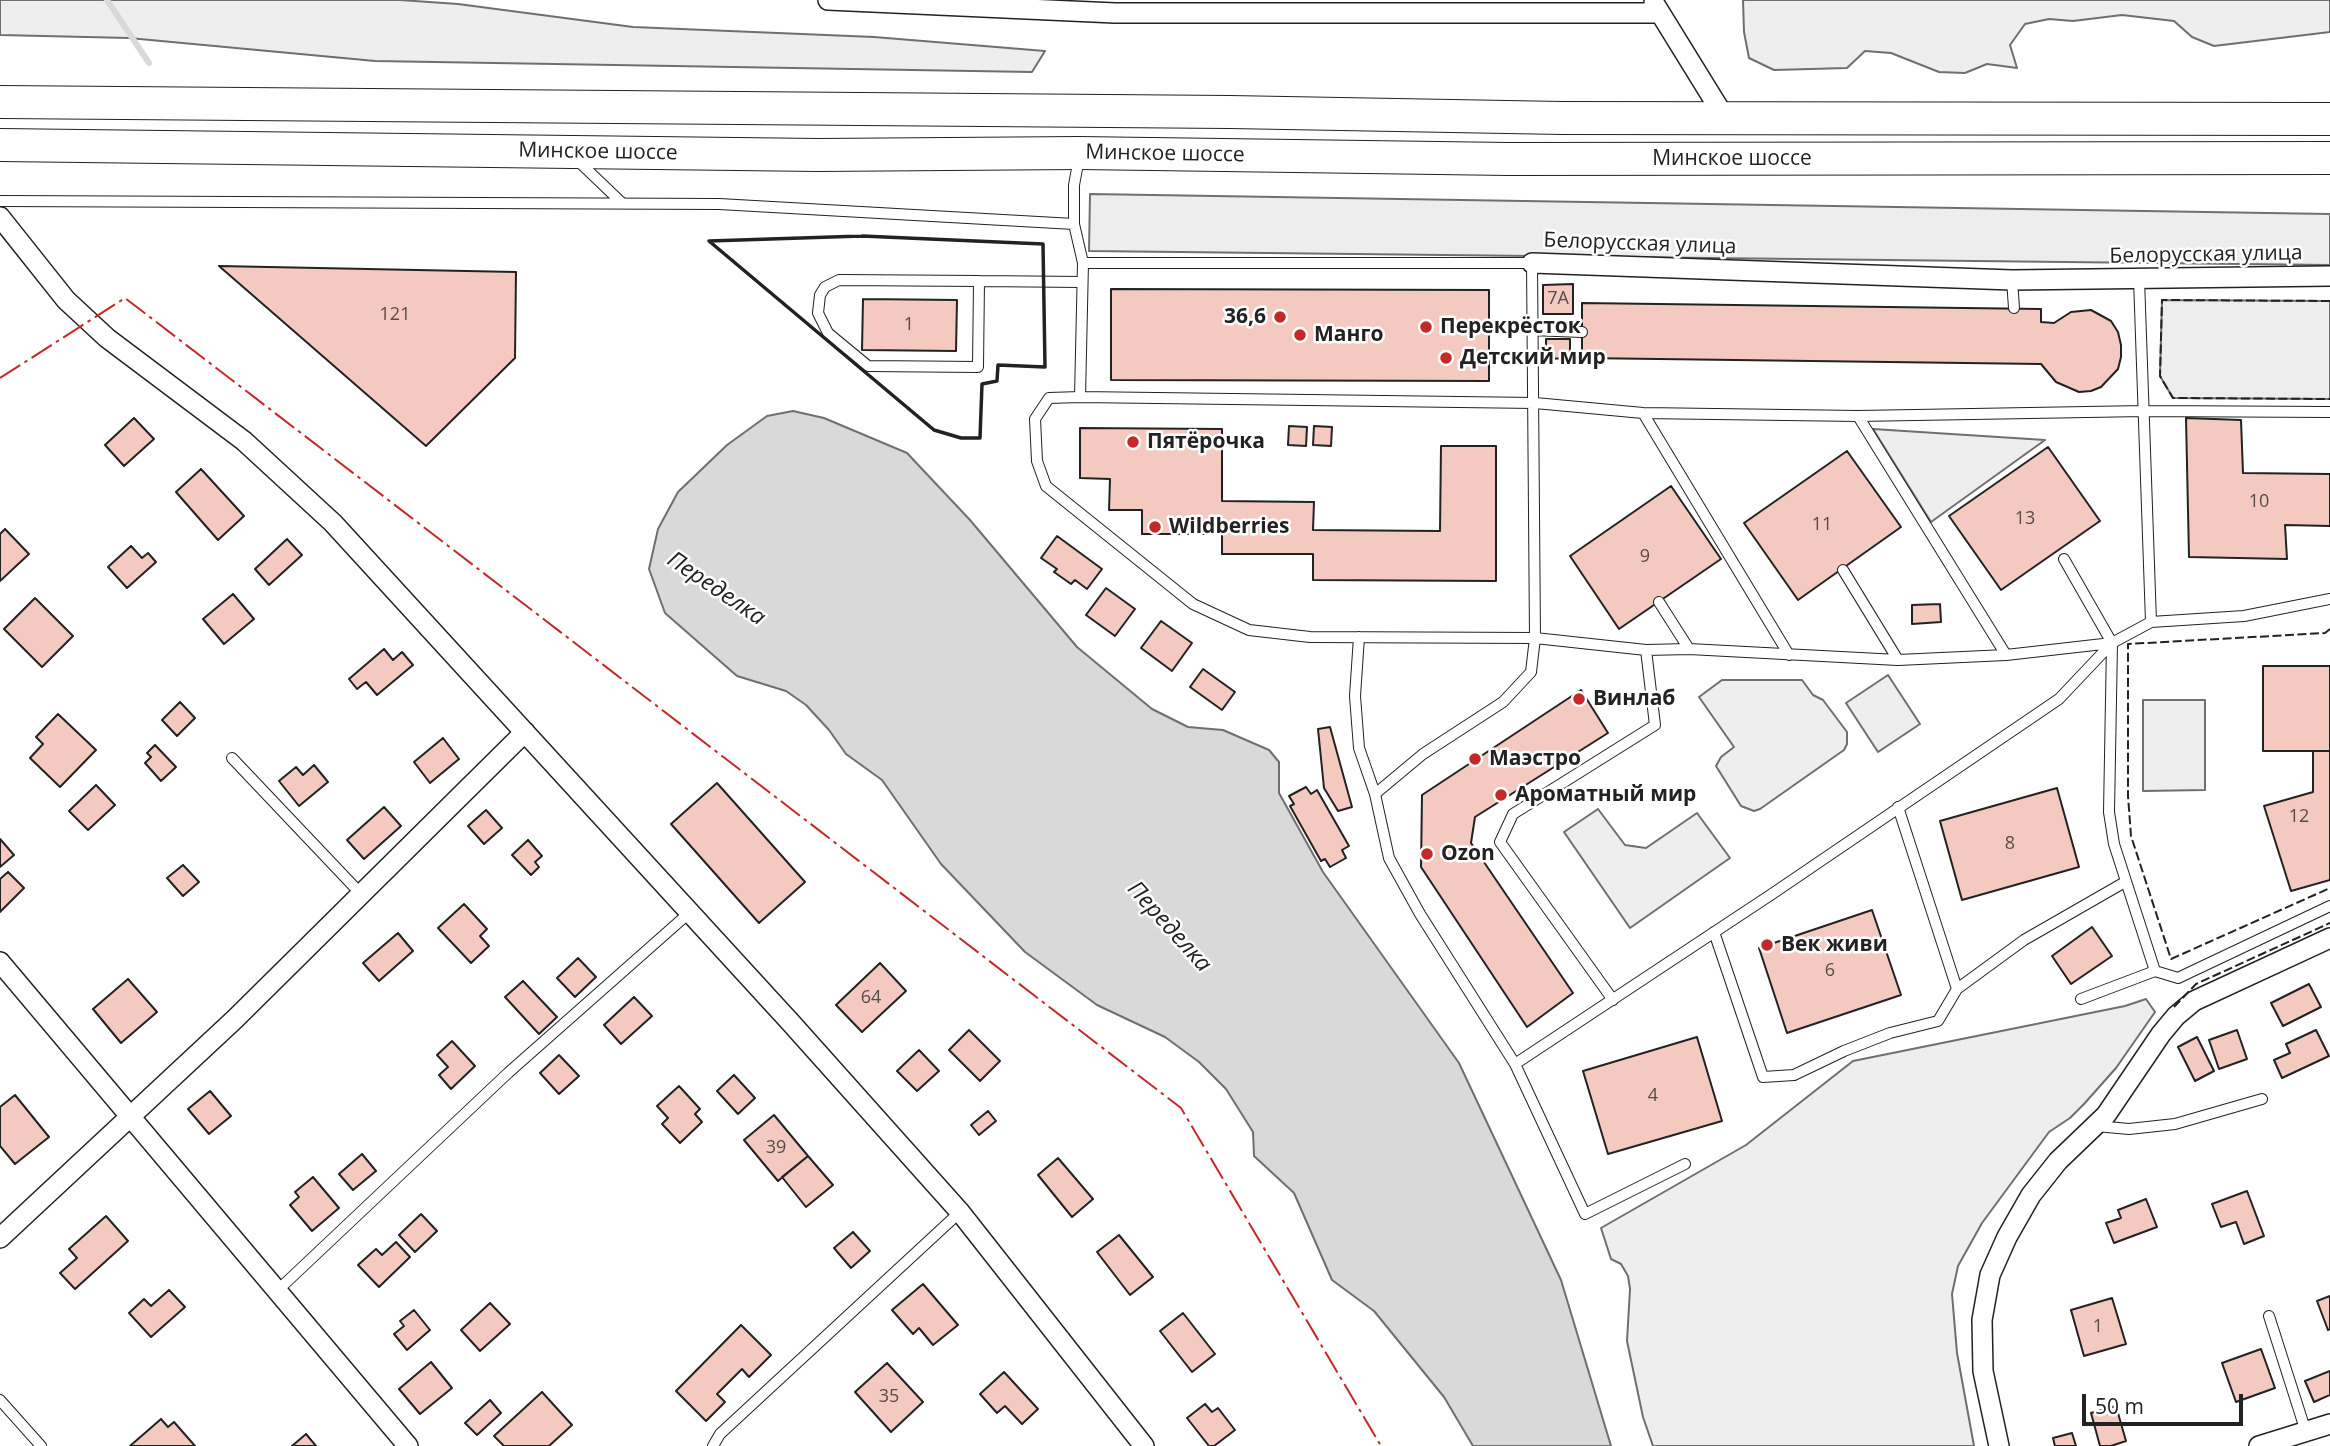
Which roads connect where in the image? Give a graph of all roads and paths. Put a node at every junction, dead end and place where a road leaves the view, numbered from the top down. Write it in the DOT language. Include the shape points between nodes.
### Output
graph roads {
  1 [pos="828,0"];
  2 [pos="1656,6"];
  3 [pos="0,102"];
  4 [pos="1726,118"];
  5 [pos="2330,119"];
  6 [pos="0,145"];
  7 [pos="567,151"];
  8 [pos="1079,153"];
  9 [pos="2330,158"];
  10 [pos="0,201"];
  11 [pos="622,203"];
  12 [pos="0,217"];
  13 [pos="1074,225"];
  14 [pos="1083,263"];
  15 [pos="1532,263"];
  16 [pos="2330,276"];
  17 [pos="2139,279"];
  18 [pos="2012,280"];
  19 [pos="979,281"];
  20 [pos="1082,282"];
  21 [pos="2014,308"];
  22 [pos="1531,330"];
  23 [pos="1582,332"];
  24 [pos="1080,397"];
  25 [pos="1535,403"];
  26 [pos="2144,411"];
  27 [pos="2330,412"];
  28 [pos="1643,413"];
  29 [pos="1858,416"];
  30 [pos="2064,559"];
  31 [pos="1843,570"];
  32 [pos="2330,599"];
  33 [pos="1659,602"];
  34 [pos="2151,622"];
  35 [pos="1359,637"];
  36 [pos="1535,638"];
  37 [pos="2112,643"];
  38 [pos="1689,649"];
  39 [pos="1646,650"];
  40 [pos="1789,655"];
  41 [pos="2006,655"];
  42 [pos="1898,660"];
  43 [pos="525,732"];
  44 [pos="232,758"];
  45 [pos="1375,794"];
  46 [pos="1898,807"];
  47 [pos="2126,882"];
  48 [pos="361,894"];
  49 [pos="2330,906"];
  50 [pos="689,912"];
  51 [pos="1714,932"];
  52 [pos="2330,938"];
  53 [pos="0,962"];
  54 [pos="2155,971"];
  55 [pos="1957,989"];
  56 [pos="2081,999"];
  57 [pos="1613,1000"];
  58 [pos="1515,1064"];
  59 [pos="2262,1099"];
  60 [pos="130,1116"];
  61 [pos="2096,1126"];
  62 [pos="1685,1164"];
  63 [pos="960,1212"];
  64 [pos="0,1238"];
  65 [pos="277,1291"];
  66 [pos="2269,1316"];
  67 [pos="0,1400"];
  68 [pos="2330,1424"];
  69 [pos="2306,1432"];
  70 [pos="41,1446"];
  71 [pos="408,1446"];
  72 [pos="713,1446"];
  73 [pos="1144,1446"];
  74 [pos="1999,1446"];
  75 [pos="2259,1446"];
  1 -- 2 [label="street" via="1115,13"];
  2 -- 4 [label="street"];
  3 -- 4 [label="highway, Минское шоссе"];
  4 -- 5 [label="highway, Минское шоссе"];
  6 -- 7 [label="highway, Минское шоссе"];
  7 -- 8 [label="highway, Минское шоссе"];
  7 -- 11 [label="lane"];
  8 -- 9 [label="highway, Минское шоссе" via="1509,159"];
  8 -- 13 [label="lane"];
  10 -- 11 [label="lane"];
  11 -- 13 [label="lane" via="719,204"];
  12 -- 43 [label="street" via="66,300 96,329 244,441 325,515"];
  13 -- 14 [label="lane"];
  14 -- 15 [label="lane, Белорусская улица"];
  14 -- 20 [label="lane"];
  15 -- 18 [label="street, Белорусская улица"];
  15 -- 22 [label="lane"];
  16 -- 17 [label="street, Белорусская улица"];
  17 -- 18 [label="street, Белорусская улица"];
  17 -- 26 [label="lane"];
  18 -- 21 [label="lane"];
  19 -- 19 [label="lane" via="978,367 867,366 828,333 818,313 825,287 839,280"];
  19 -- 20 [label="lane"];
  20 -- 24 [label="lane"];
  22 -- 23 [label="lane"];
  22 -- 25 [label="lane"];
  24 -- 25 [label="lane"];
  24 -- 35 [label="lane" via="1049,398 1035,419 1037,461 1045,486 1193,604 1249,630"];
  25 -- 28 [label="lane"];
  25 -- 36 [label="lane"];
  26 -- 27 [label="lane"];
  26 -- 29 [label="lane"];
  26 -- 34 [label="lane"];
  28 -- 29 [label="lane"];
  28 -- 40 [label="lane"];
  29 -- 41 [label="lane"];
  30 -- 37 [label="lane"];
  31 -- 42 [label="lane"];
  32 -- 34 [label="lane" via="2244,616"];
  33 -- 38 [label="lane"];
  34 -- 37 [label="lane"];
  35 -- 36 [label="lane"];
  35 -- 45 [label="lane" via="1355,696 1359,748"];
  36 -- 39 [label="lane"];
  36 -- 45 [label="lane" via="1531,672 1503,702 1423,754"];
  37 -- 41 [label="lane"];
  37 -- 46 [label="lane" via="2059,699"];
  37 -- 47 [label="lane" via="2109,812"];
  38 -- 39 [label="lane"];
  38 -- 40 [label="lane"];
  39 -- 57 [label="lane" via="1655,725 1513,814 1500,842"];
  40 -- 42 [label="lane"];
  41 -- 42 [label="lane"];
  43 -- 48 [label="street"];
  43 -- 50 [label="street"];
  44 -- 48 [label="lane"];
  45 -- 58 [label="lane" via="1389,858"];
  46 -- 51 [label="lane"];
  46 -- 55 [label="lane"];
  47 -- 54 [label="lane"];
  47 -- 55 [label="lane" via="2024,940"];
  48 -- 60 [label="street"];
  49 -- 54 [label="lane" via="2178,978"];
  50 -- 63 [label="street"];
  50 -- 65 [label="lane" via="508,1073"];
  51 -- 55 [label="lane" via="1763,1077 1794,1075 1890,1032 1938,1021"];
  51 -- 57 [label="lane"];
  52 -- 61 [label="street" via="2194,1001 2161,1034"];
  53 -- 60 [label="street"];
  54 -- 56 [label="lane"];
  57 -- 58 [label="lane"];
  58 -- 62 [label="lane" via="1586,1214"];
  59 -- 61 [label="lane" via="2175,1124 2129,1129"];
  60 -- 64 [label="street"];
  60 -- 65 [label="street"];
  61 -- 74 [label="street" via="2058,1161 2031,1195 1990,1275 1982,1320 1983,1371"];
  63 -- 72 [label="lane" via="720,1434"];
  63 -- 73 [label="street"];
  65 -- 71 [label="street"];
  66 -- 69 [label="lane"];
  67 -- 70 [label="lane"];
  68 -- 69 [label="street"];
  69 -- 75 [label="street"];
}
